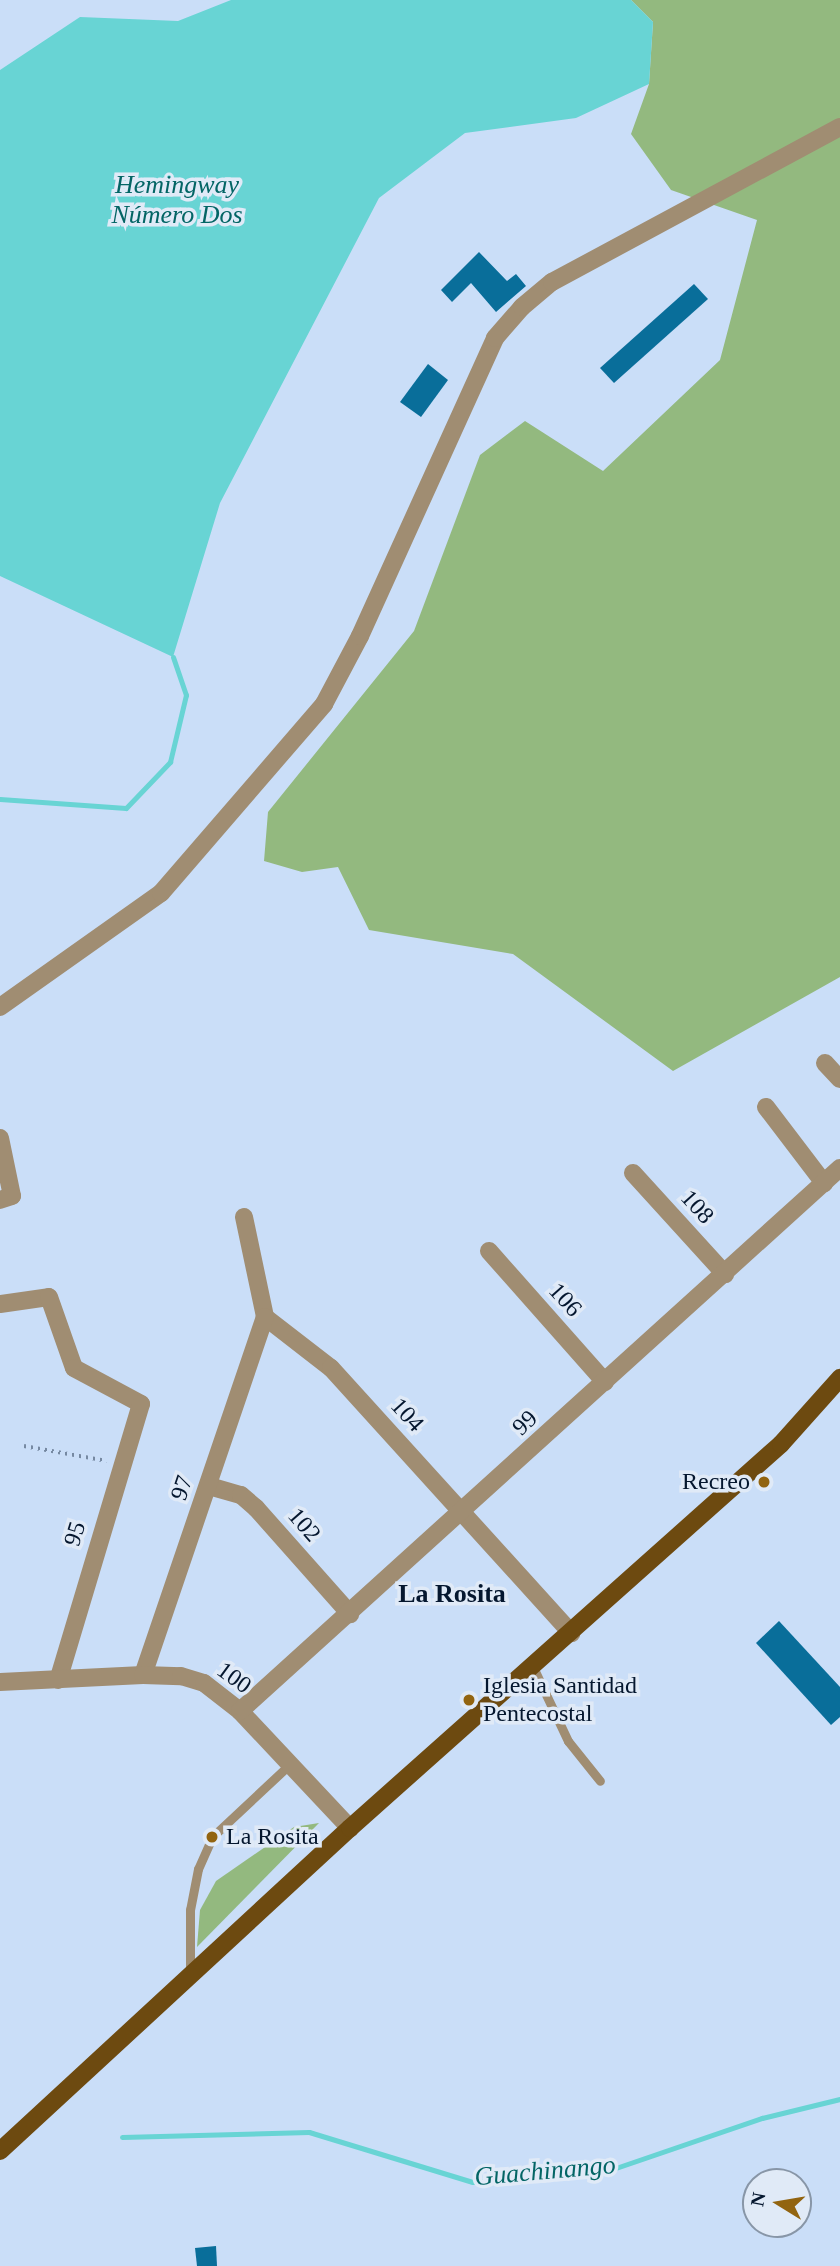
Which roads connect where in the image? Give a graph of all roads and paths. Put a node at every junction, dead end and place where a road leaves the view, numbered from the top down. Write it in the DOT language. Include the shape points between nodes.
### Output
graph roads {
  1 [pos="840,127"];
  2 [pos="0,1007"];
  3 [pos="825,1062"];
  4 [pos="840,1079"];
  5 [pos="766,1107"];
  6 [pos="0,1138"];
  7 [pos="840,1168"];
  8 [pos="633,1173"];
  9 [pos="824,1183"];
  10 [pos="0,1200"];
  11 [pos="244,1217"];
  12 [pos="489,1251"];
  13 [pos="725,1274"];
  14 [pos="0,1304"];
  15 [pos="265,1317"];
  16 [pos="840,1378"];
  17 [pos="605,1382"];
  18 [pos="24,1446"];
  19 [pos="122,1464"];
  20 [pos="209,1486"];
  21 [pos="463,1513"];
  22 [pos="349,1614"];
  23 [pos="571,1633"];
  24 [pos="533,1667"];
  25 [pos="144,1675"];
  26 [pos="58,1680"];
  27 [pos="0,1682"];
  28 [pos="240,1711"];
  29 [pos="288,1766"];
  30 [pos="600,1781"];
  31 [pos="350,1828"];
  32 [pos="190,1978"];
  33 [pos="0,2151"];
  1 -- 2 [label="street" via="552,282 522,307 495,338 360,636 324,704 161,893"];
  3 -- 4 [label="street"];
  5 -- 9 [label="street"];
  6 -- 10 [label="street" via="12,1196"];
  7 -- 9 [label="street, 99"];
  8 -- 13 [label="street, 108"];
  9 -- 13 [label="street, 99"];
  11 -- 15 [label="street"];
  12 -- 17 [label="street, 106"];
  13 -- 17 [label="street, 99"];
  14 -- 19 [label="street, 95" via="49,1297 74,1368 141,1404"];
  15 -- 20 [label="street, 97"];
  15 -- 21 [label="street, 104" via="331,1368"];
  16 -- 23 [label="main road" via="781,1444"];
  17 -- 21 [label="street, 99"];
  18 -- 19 [label="path"];
  19 -- 26 [label="street, 95"];
  20 -- 22 [label="street, 102" via="241,1495 256,1508"];
  20 -- 25 [label="street, 97"];
  21 -- 22 [label="street, 99"];
  21 -- 23 [label="street, 104"];
  22 -- 28 [label="street, 99"];
  23 -- 24 [label="main road"];
  24 -- 30 [label="lane" via="568,1741"];
  24 -- 31 [label="main road"];
  25 -- 26 [label="street, 100"];
  25 -- 28 [label="street, 100" via="181,1676 204,1683"];
  26 -- 27 [label="street, 100"];
  28 -- 29 [label="street, 100"];
  29 -- 31 [label="street, 100"];
  29 -- 32 [label="lane" via="212,1837 198,1869 190,1910"];
  31 -- 32 [label="main road"];
  32 -- 33 [label="main road"];
}
